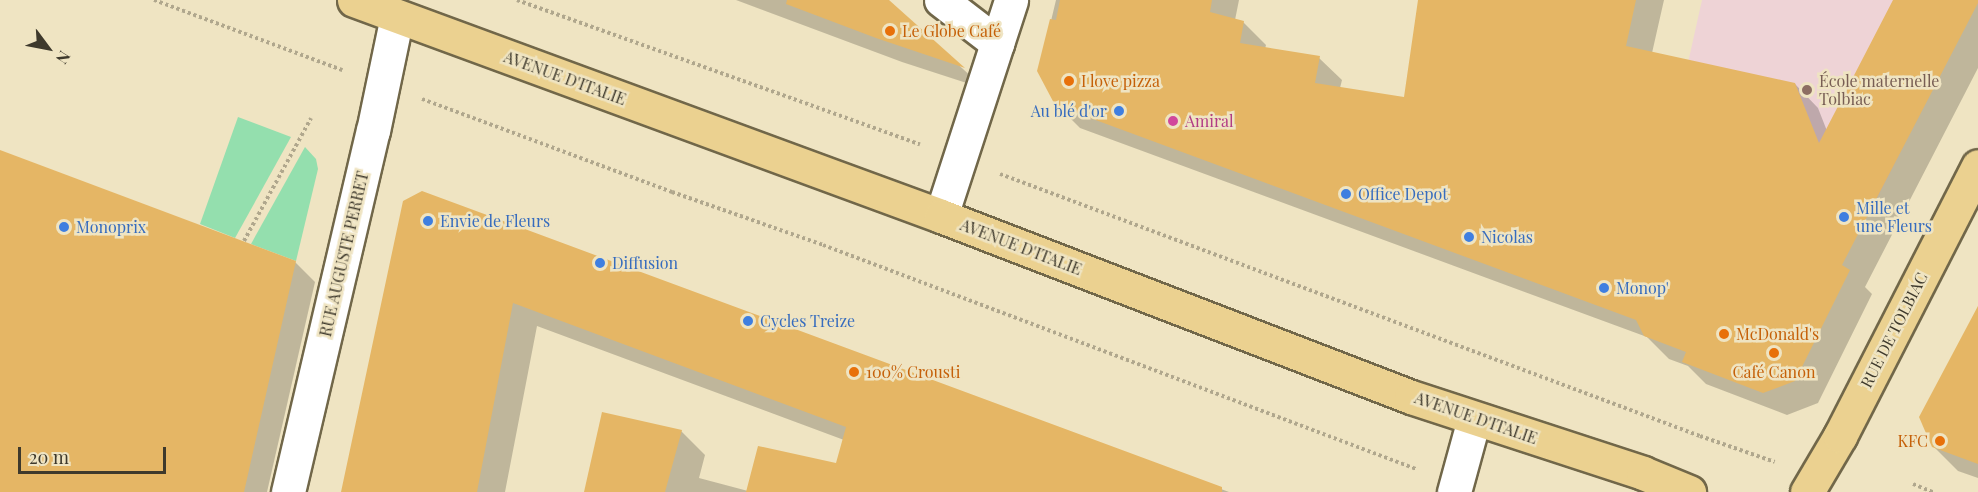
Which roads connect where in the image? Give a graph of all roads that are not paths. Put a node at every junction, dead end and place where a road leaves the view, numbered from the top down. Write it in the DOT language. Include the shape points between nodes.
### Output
graph roads {
  1 [pos="354,0"];
  2 [pos="941,0"];
  3 [pos="1011,0"];
  4 [pos="397,16"];
  5 [pos="997,43"];
  6 [pos="1978,166"];
  7 [pos="941,216"];
  8 [pos="1474,419"];
  9 [pos="288,492"];
  10 [pos="1454,492"];
  11 [pos="1689,492"];
  12 [pos="1807,492"];
  1 -- 4 [label="main road, AVENUE D'ITALIE"];
  2 -- 5 [label="street"];
  3 -- 5 [label="street"];
  4 -- 7 [label="main road, AVENUE D'ITALIE"];
  4 -- 9 [label="street, RUE AUGUSTE PERRET"];
  5 -- 7 [label="street"];
  6 -- 12 [label="main road, RUE DE TOLBIAC" via="1840,436"];
  7 -- 8 [label="main road, AVENUE D'ITALIE"];
  8 -- 10 [label="street"];
  8 -- 11 [label="main road, AVENUE D'ITALIE" via="1643,473"];
}
